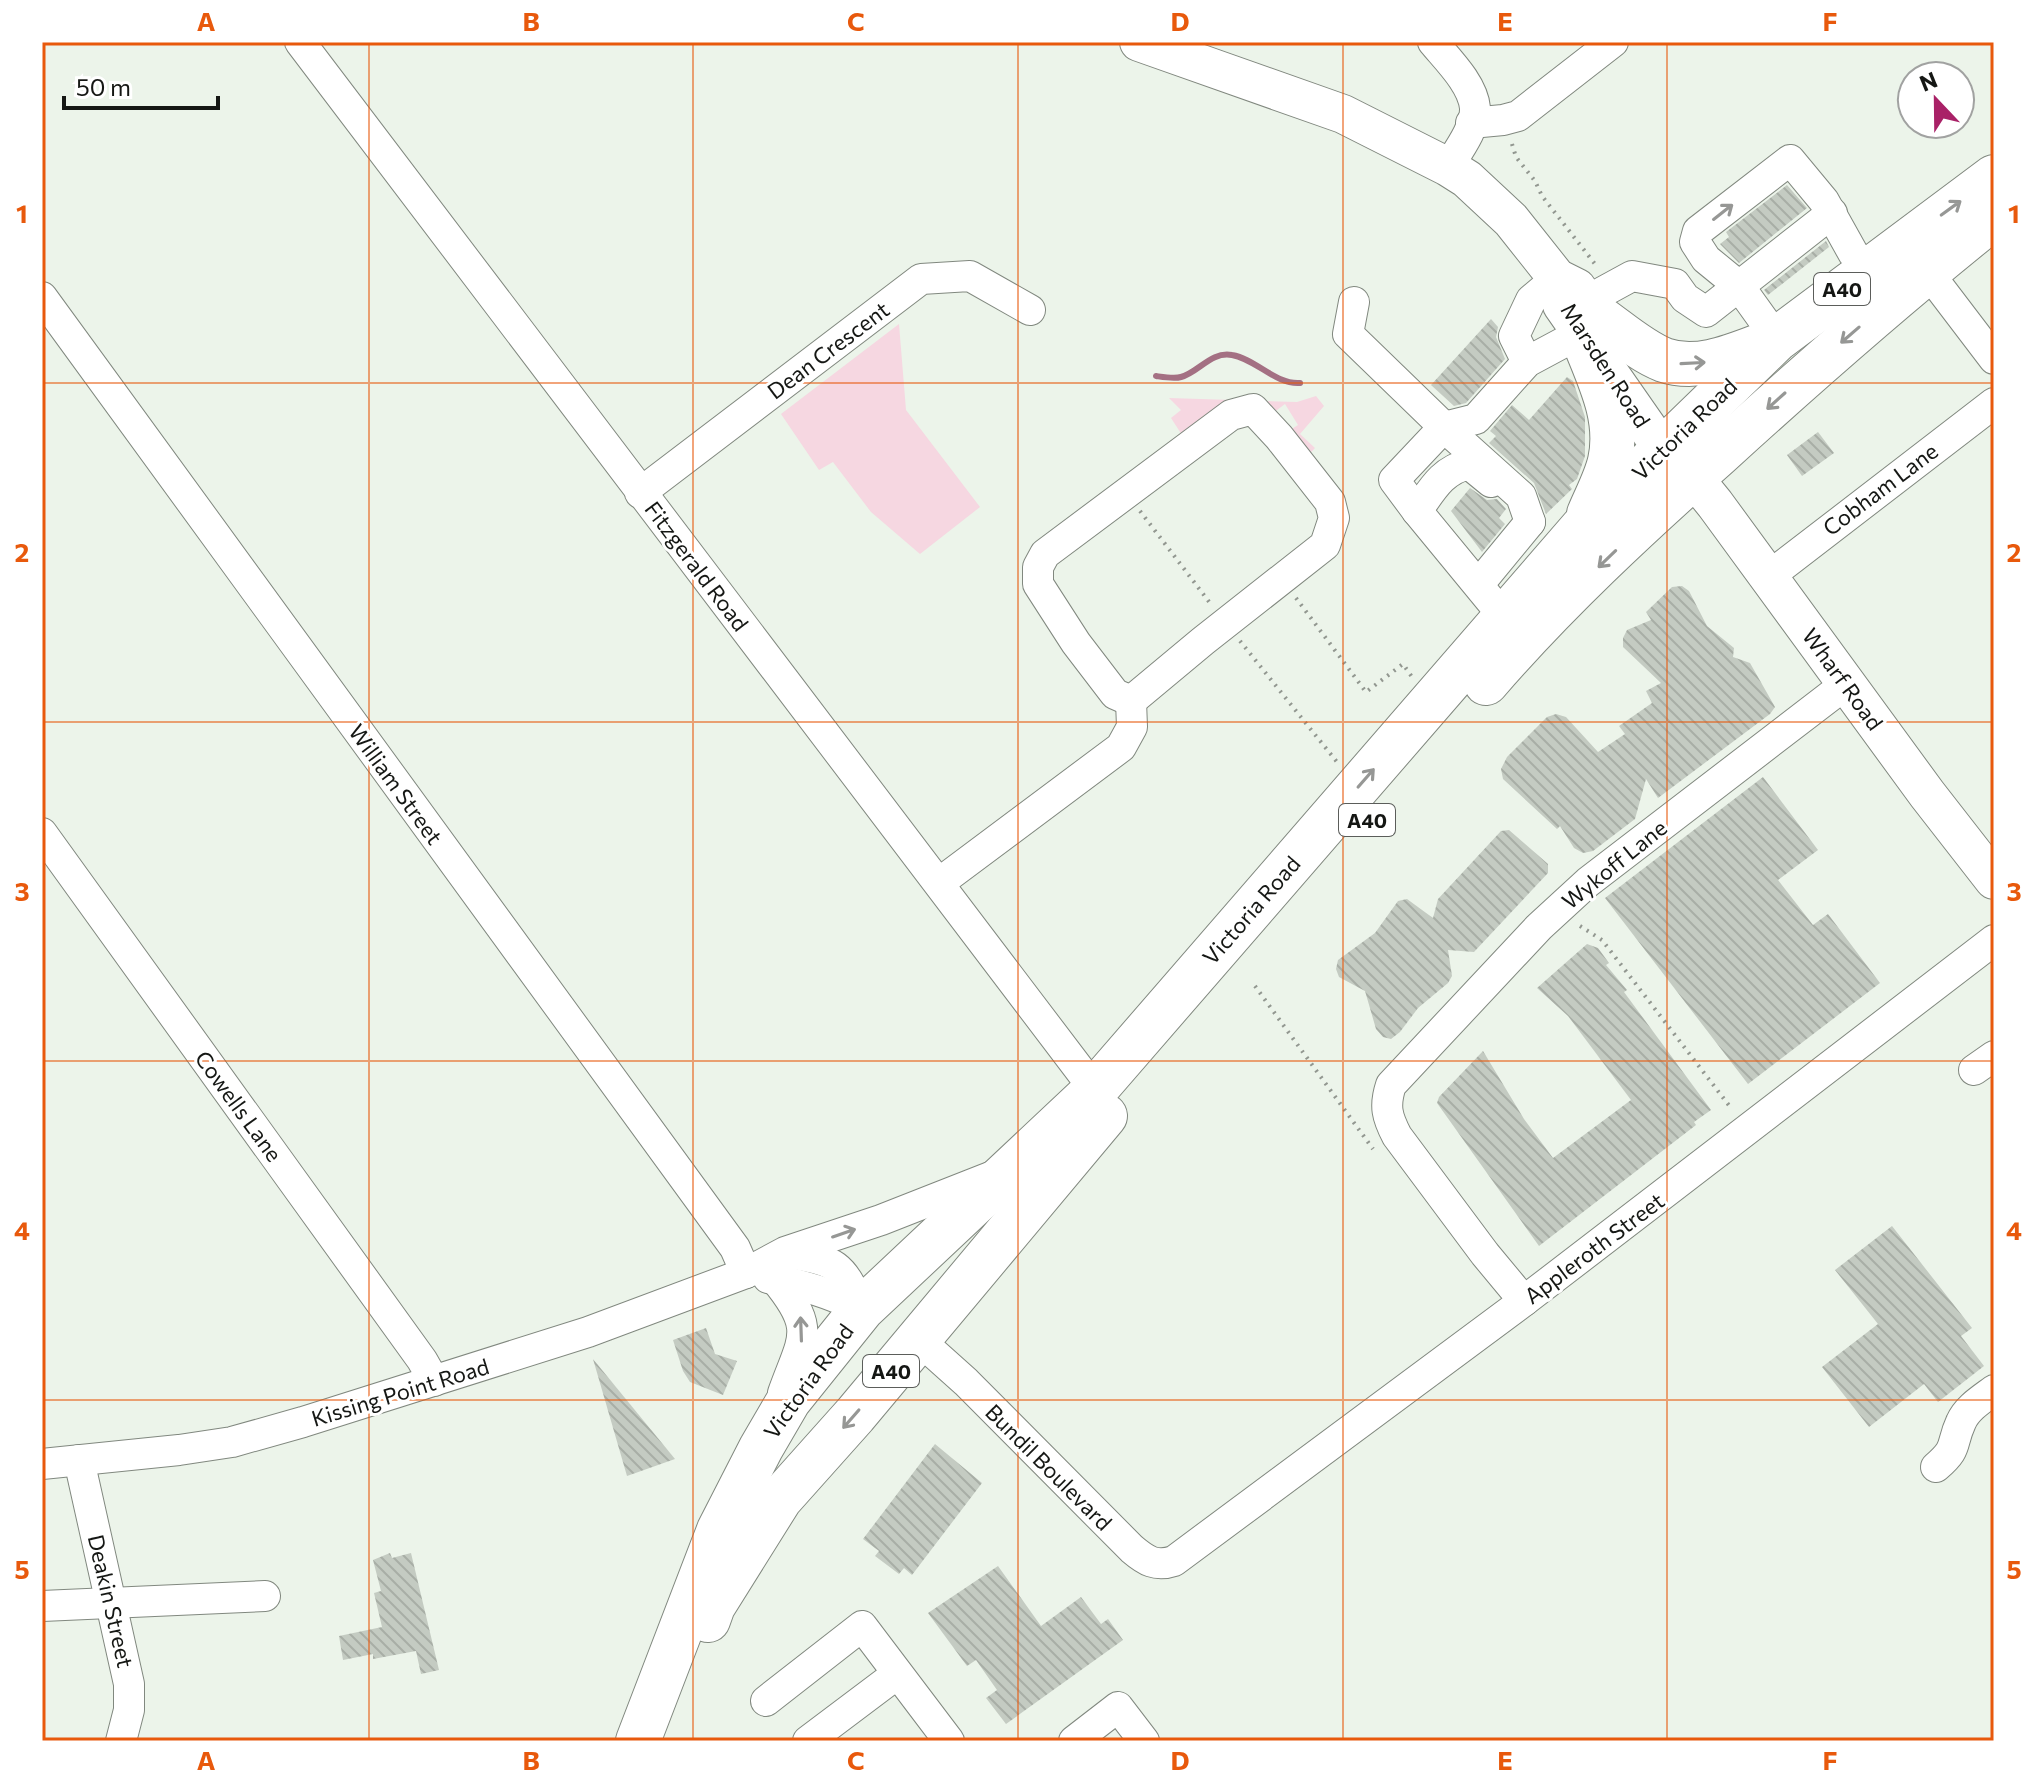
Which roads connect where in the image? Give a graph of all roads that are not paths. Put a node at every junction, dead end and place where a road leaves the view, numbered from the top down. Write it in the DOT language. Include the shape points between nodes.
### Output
graph roads {
  1 [pos="300,42"];
  2 [pos="1139,42"];
  3 [pos="1433,42"];
  4 [pos="1613,42"];
  5 [pos="1471,123"];
  6 [pos="1448,167"];
  7 [pos="1994,177"];
  8 [pos="1832,213"];
  9 [pos="1994,217"];
  10 [pos="1867,270"];
  11 [pos="1927,271"];
  12 [pos="1557,278"];
  13 [pos="1739,286"];
  14 [pos="42,297"];
  15 [pos="1354,302"];
  16 [pos="1030,310"];
  17 [pos="1595,310"];
  18 [pos="1777,339"];
  19 [pos="1520,349"];
  20 [pos="1994,359"];
  21 [pos="1994,403"];
  22 [pos="1444,427"];
  23 [pos="1678,453"];
  24 [pos="640,493"];
  25 [pos="1417,511"];
  26 [pos="1530,522"];
  27 [pos="1572,540"];
  28 [pos="1768,577"];
  29 [pos="1479,584"];
  30 [pos="1505,618"];
  31 [pos="1846,684"];
  32 [pos="1131,701"];
  33 [pos="42,833"];
  34 [pos="1994,880"];
  35 [pos="939,883"];
  36 [pos="1994,940"];
  37 [pos="1095,1090"];
  38 [pos="1080,1144"];
  39 [pos="1013,1168"];
  40 [pos="769,1268"];
  41 [pos="1524,1301"];
  42 [pos="862,1309"];
  43 [pos="918,1339"];
  44 [pos="434,1381"];
  45 [pos="1994,1390"];
  46 [pos="770,1429"];
  47 [pos="79,1460"];
  48 [pos="42,1464"];
  49 [pos="1936,1467"];
  50 [pos="1189,1549"];
  51 [pos="265,1596"];
  52 [pos="111,1604"];
  53 [pos="42,1606"];
  54 [pos="713,1606"];
  55 [pos="897,1674"];
  56 [pos="766,1701"];
  57 [pos="121,1741"];
  58 [pos="638,1741"];
  59 [pos="660,1741"];
  60 [pos="808,1741"];
  61 [pos="949,1741"];
  62 [pos="1074,1741"];
  63 [pos="1144,1741"];
  1 -- 24 [label="street, Fitzgerald Road"];
  2 -- 6 [label="main road, Marsden Road" via="1343,114"];
  3 -- 5 [label="street" via="1469,91 1475,110"];
  4 -- 5 [label="street" via="1518,116"];
  5 -- 6 [label="street"];
  6 -- 12 [label="main road, Marsden Road" via="1511,220"];
  10 -- 7 [label="highway, Victoria Road / A40, one-way"];
  8 -- 10 [label="street"];
  8 -- 13 [label="street"];
  13 -- 8 [label="street, one-way" via="1706,259 1695,242 1698,231 1790,160"];
  9 -- 11 [label="highway, Victoria Road / A40"];
  10 -- 18 [label="highway, Victoria Road / A40"];
  11 -- 20 [label="street"];
  11 -- 23 [label="highway, Victoria Road / A40, one-way" via="1816,364"];
  12 -- 17 [label="main road, Marsden Road" via="1562,305"];
  12 -- 19 [label="street" via="1531,300"];
  13 -- 17 [label="street" via="1706,312 1675,284 1632,276"];
  13 -- 18 [label="street"];
  14 -- 40 [label="street, William Street" via="735,1248"];
  15 -- 22 [label="street" via="1348,334"];
  16 -- 24 [label="street, Dean Crescent" via="970,276 921,279"];
  17 -- 18 [label="highway, one-way" via="1653,354 1678,363 1717,360"];
  17 -- 19 [label="street"];
  17 -- 23 [label="main road, Marsden Road"];
  17 -- 27 [label="highway" via="1614,439 1610,464"];
  18 -- 23 [label="highway, Victoria Road / A40"];
  19 -- 22 [label="street" via="1476,419"];
  21 -- 28 [label="street, Cobham Lane"];
  22 -- 25 [label="street" via="1394,480"];
  22 -- 26 [label="street" via="1521,496"];
  23 -- 27 [label="highway, Victoria Road / A40"];
  23 -- 28 [label="main road, Wharf Road"];
  23 -- 38 [label="highway, Victoria Road / A40, one-way" via="1577,588 1493,675"];
  24 -- 35 [label="street, Fitzgerald Road"];
  25 -- 26 [label="street" via="1443,475 1469,464"];
  25 -- 29 [label="street"];
  26 -- 27 [label="street"];
  26 -- 29 [label="street"];
  27 -- 30 [label="highway, Victoria Road / A40"];
  28 -- 31 [label="main road, Wharf Road"];
  29 -- 30 [label="street"];
  37 -- 30 [label="highway, Victoria Road / A40, one-way"];
  31 -- 34 [label="main road, Wharf Road"];
  31 -- 41 [label="street, Wykoff Lane" via="1588,882 1391,1085 1385,1103 1388,1120"];
  32 -- 32 [label="street" via="1115,694 1076,643 1038,584 1038,567 1045,554 1231,415 1253,409 1330,502 1334,518 1325,545"];
  32 -- 35 [label="street" via="1132,727 1121,747"];
  33 -- 44 [label="street, Cowells Lane"];
  35 -- 37 [label="street, Fitzgerald Road"];
  36 -- 41 [label="street, Appleroth Street"];
  37 -- 39 [label="highway, Victoria Road / A40"];
  38 -- 42 [label="highway" via="910,1293"];
  38 -- 43 [label="highway, Victoria Road / A40"];
  40 -- 39 [label="street, Kissing Point Road, one-way"];
  39 -- 42 [label="highway, Victoria Road / A40"];
  40 -- 42 [label="street"];
  40 -- 44 [label="street, Kissing Point Road"];
  46 -- 40 [label="street, William Street, one-way" via="803,1333 798,1308"];
  41 -- 50 [label="street, Appleroth Street"];
  42 -- 46 [label="highway, Victoria Road / A40"];
  42 -- 54 [label="highway" via="859,1347 743,1536"];
  43 -- 50 [label="street, Bundil Boulevard" via="1145,1560 1164,1564"];
  43 -- 54 [label="highway, Victoria Road / A40, one-way" via="780,1499"];
  44 -- 47 [label="street, Kissing Point Road" via="232,1442"];
  45 -- 49 [label="street" via="1970,1408 1961,1420 1954,1449"];
  46 -- 58 [label="highway, Victoria Road / A40" via="719,1530"];
  47 -- 48 [label="street, Kissing Point Road"];
  47 -- 52 [label="street, Deakin Street"];
  51 -- 52 [label="street"];
  52 -- 53 [label="street"];
  52 -- 57 [label="street, Deakin Street" via="129,1684"];
  54 -- 59 [label="highway, Victoria Road / A40"];
  55 -- 56 [label="street" via="862,1626"];
  55 -- 60 [label="street"];
  55 -- 61 [label="street"];
  62 -- 63 [label="street" via="1118,1707"];
}
